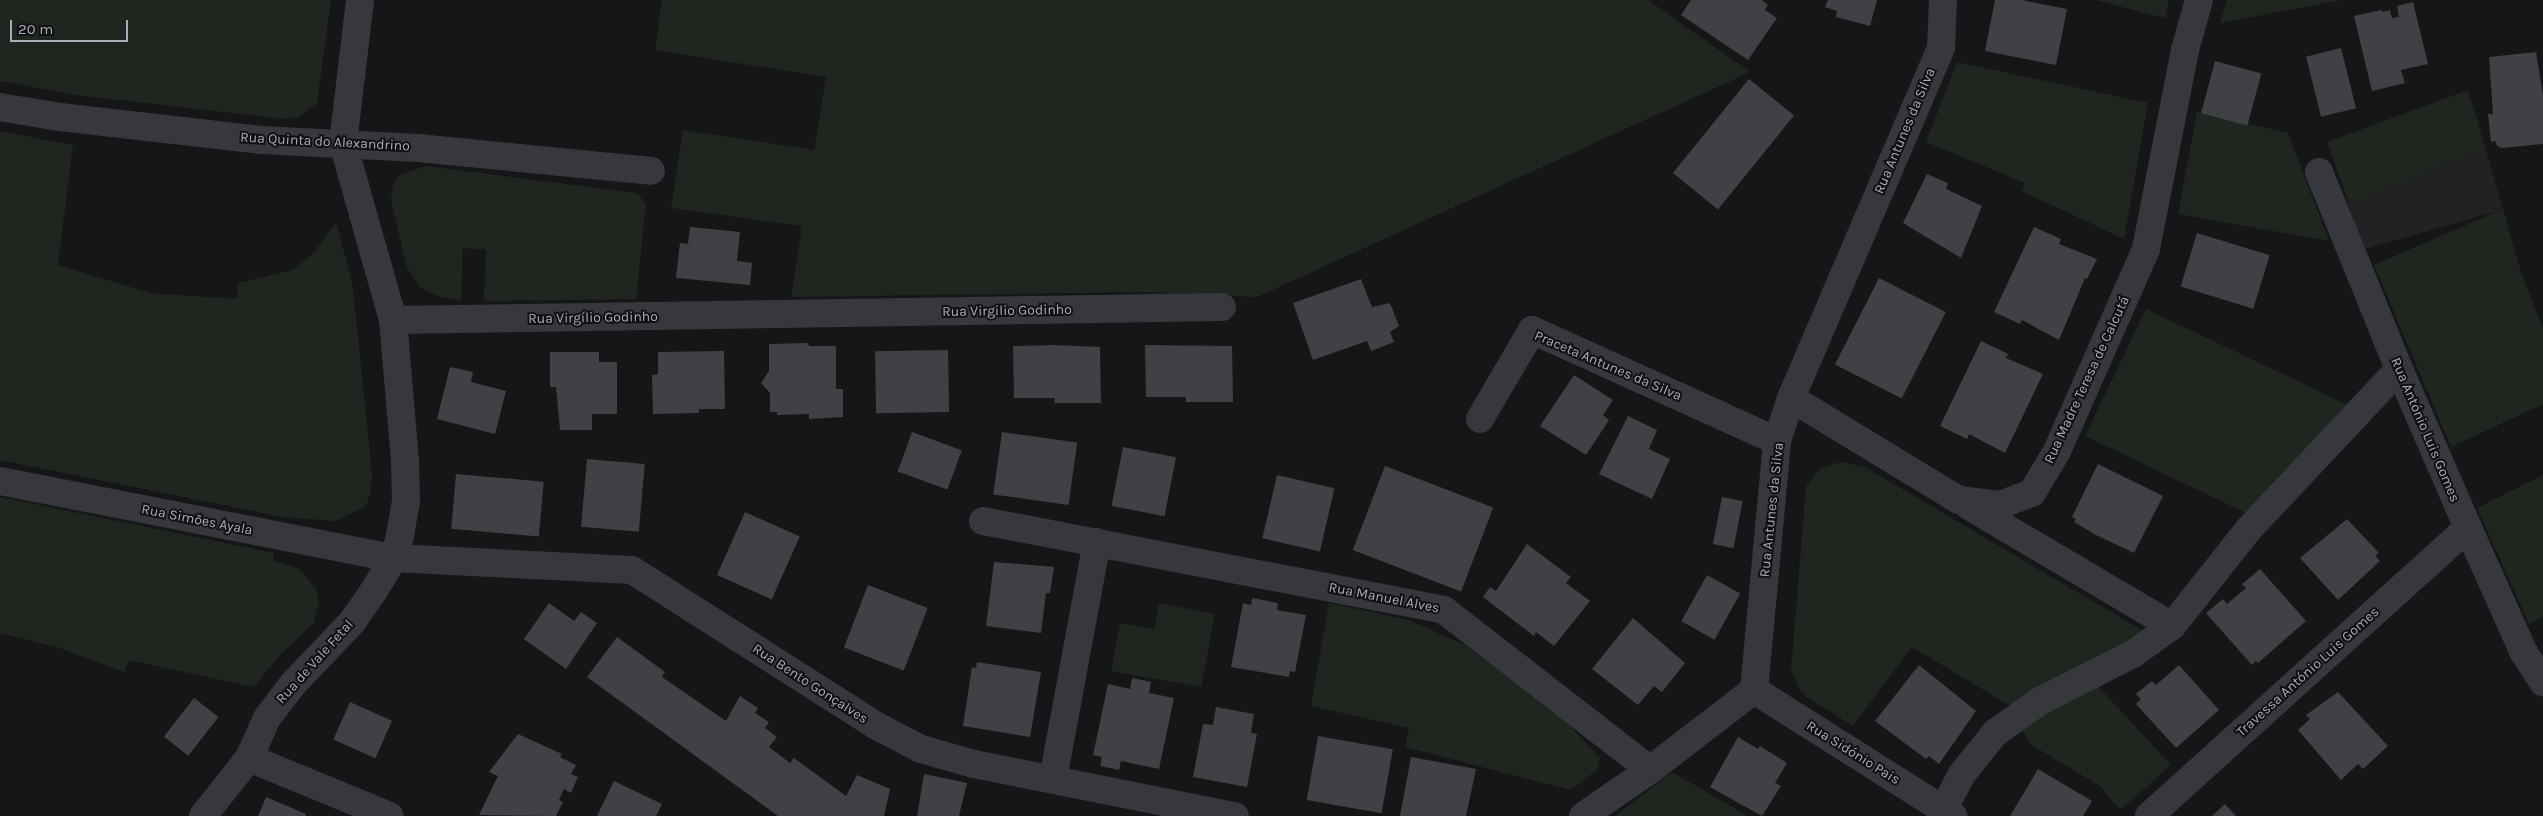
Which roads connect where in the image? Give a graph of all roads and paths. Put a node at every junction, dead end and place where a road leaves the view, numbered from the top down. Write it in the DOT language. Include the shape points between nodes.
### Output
graph roads {
  1 [pos="360,0"];
  2 [pos="1943,0"];
  3 [pos="2199,0"];
  4 [pos="0,107"];
  5 [pos="343,143"];
  6 [pos="651,172"];
  7 [pos="2319,172"];
  8 [pos="1222,307"];
  9 [pos="792,314"];
  10 [pos="393,320"];
  11 [pos="2399,369"];
  12 [pos="1791,398"];
  13 [pos="1480,419"];
  14 [pos="1777,441"];
  15 [pos="0,481"];
  16 [pos="1959,500"];
  17 [pos="983,521"];
  18 [pos="2468,528"];
  19 [pos="1097,542"];
  20 [pos="394,558"];
  21 [pos="2172,626"];
  22 [pos="2543,682"];
  23 [pos="1754,690"];
  24 [pos="249,758"];
  25 [pos="1650,770"];
  26 [pos="1053,779"];
  27 [pos="1945,814"];
  28 [pos="203,816"];
  29 [pos="390,816"];
  30 [pos="1235,816"];
  31 [pos="1583,816"];
  32 [pos="2148,816"];
  1 -- 5 [label="street"];
  2 -- 12 [label="street, Rua Antunes da Silva" via="1940,48"];
  3 -- 16 [label="street, Rua Madre Teresa de Calcutá" via="2185,50 2146,249 2057,451 2032,493 2000,505"];
  4 -- 5 [label="street, Rua Quinta do Alexandrino" via="260,140"];
  5 -- 6 [label="street, Rua Quinta do Alexandrino"];
  5 -- 10 [label="street"];
  7 -- 11 [label="street, Rua António Luis Gomes"];
  8 -- 9 [label="street, Rua Virgilio Godinho"];
  9 -- 10 [label="street, Rua Virgílio Godinho"];
  10 -- 20 [label="street" via="406,501"];
  11 -- 18 [label="street, Rua António Luis Gomes"];
  11 -- 21 [label="street" via="2248,530"];
  12 -- 14 [label="street, Rua Antunes da Silva"];
  12 -- 16 [label="street, Rua Madre Teresa de Calcutá"];
  13 -- 14 [label="street, Praceta Antunes da Silva" via="1532,330"];
  14 -- 23 [label="street, Rua Antunes da Silva"];
  15 -- 20 [label="street, Rua Simões Ayala"];
  16 -- 21 [label="street"];
  17 -- 19 [label="street, Rua Manuel Alves"];
  18 -- 22 [label="street, Rua António Luis Gomes" via="2524,653"];
  18 -- 32 [label="street, Travessa António Luis Gomes"];
  19 -- 25 [label="street, Rua Manuel Alves" via="1444,610"];
  19 -- 26 [label="street"];
  20 -- 24 [label="street, Rua de Vale Fetal" via="352,622 293,684 266,718"];
  20 -- 26 [label="street, Rua Bento Gonçalves" via="632,570 875,725 921,749 974,764"];
  21 -- 27 [label="street" via="2133,654 2040,701 1995,733 1962,774"];
  23 -- 25 [label="street"];
  23 -- 27 [label="street, Rua Sidónio Pais"];
  24 -- 28 [label="street, Rua de Vale Fetal"];
  24 -- 29 [label="street"];
  25 -- 31 [label="street"];
  26 -- 30 [label="street, Rua Bento Gonçalves"];
}
